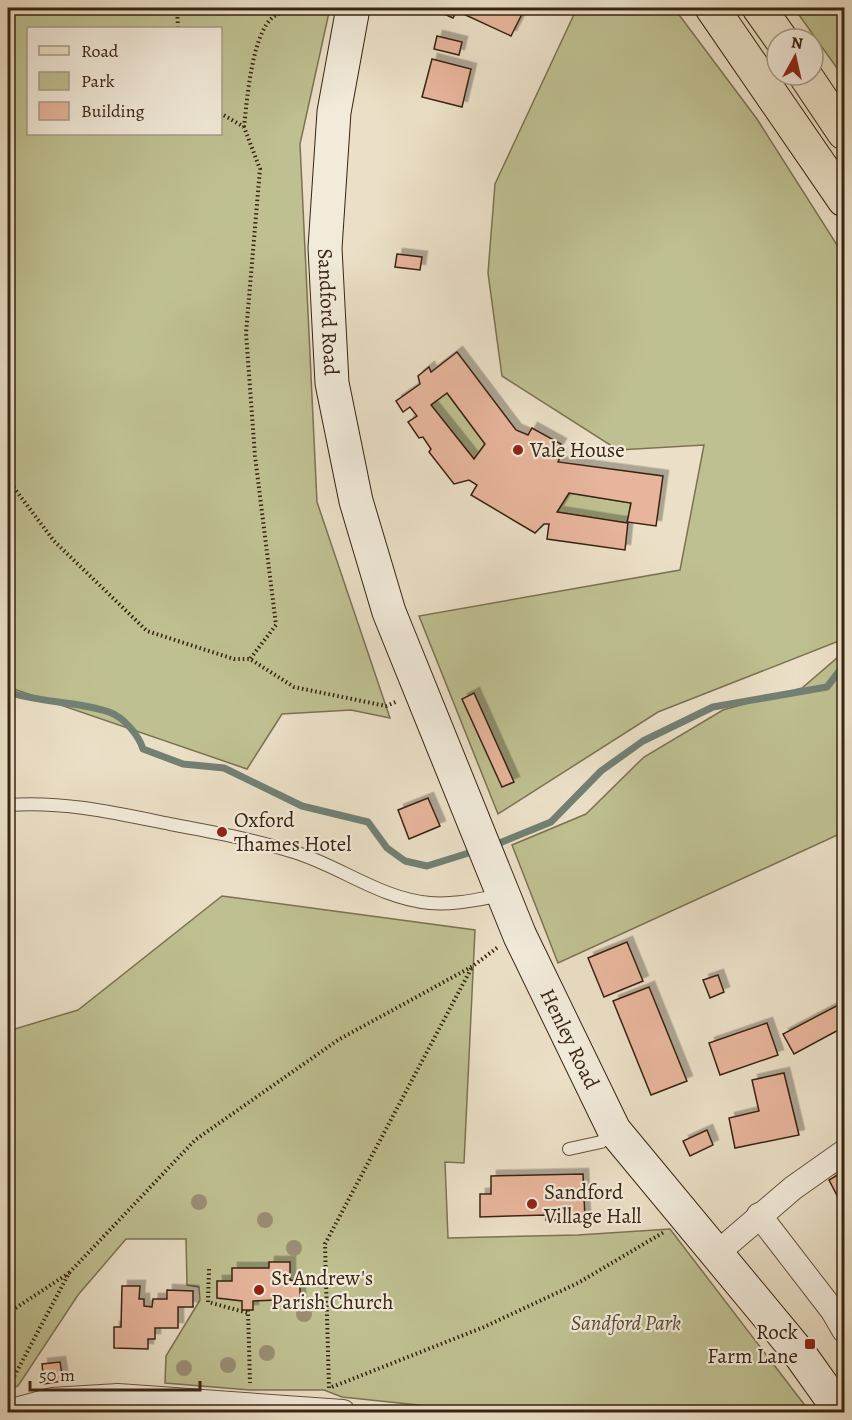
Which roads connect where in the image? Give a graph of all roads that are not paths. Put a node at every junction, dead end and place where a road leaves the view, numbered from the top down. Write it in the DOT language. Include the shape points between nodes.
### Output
graph roads {
  1 [pos="712,8"];
  2 [pos="759,8"];
  3 [pos="353,9"];
  4 [pos="772,27"];
  5 [pos="814,87"];
  6 [pos="844,133"];
  7 [pos="844,200"];
  8 [pos="389,612"];
  9 [pos="8,805"];
  10 [pos="504,895"];
  11 [pos="614,1130"];
  12 [pos="569,1149"];
  13 [pos="844,1152"];
  14 [pos="759,1215"];
  15 [pos="716,1254"];
  16 [pos="844,1330"];
  17 [pos="334,1404"];
  18 [pos="8,1412"];
  19 [pos="841,1413"];
  1 -- 7 [label="main road"];
  2 -- 4 [label="main road"];
  3 -- 8 [label="street, Sandford Road" via="334,112 325,248 332,383 356,501"];
  5 -- 6 [label="main road"];
  8 -- 10 [label="street, Henley Road"];
  9 -- 10 [label="lane" via="51,803 212,832 296,852 383,891 429,903"];
  10 -- 11 [label="street, Henley Road"];
  11 -- 12 [label="lane" via="601,1142"];
  11 -- 15 [label="street, Henley Road"];
  13 -- 14 [label="street"];
  14 -- 15 [label="street"];
  14 -- 16 [label="street"];
  15 -- 19 [label="street, Henley Road" via="799,1353"];
  17 -- 18 [label="street" via="249,1405 118,1396 52,1400"];
}
